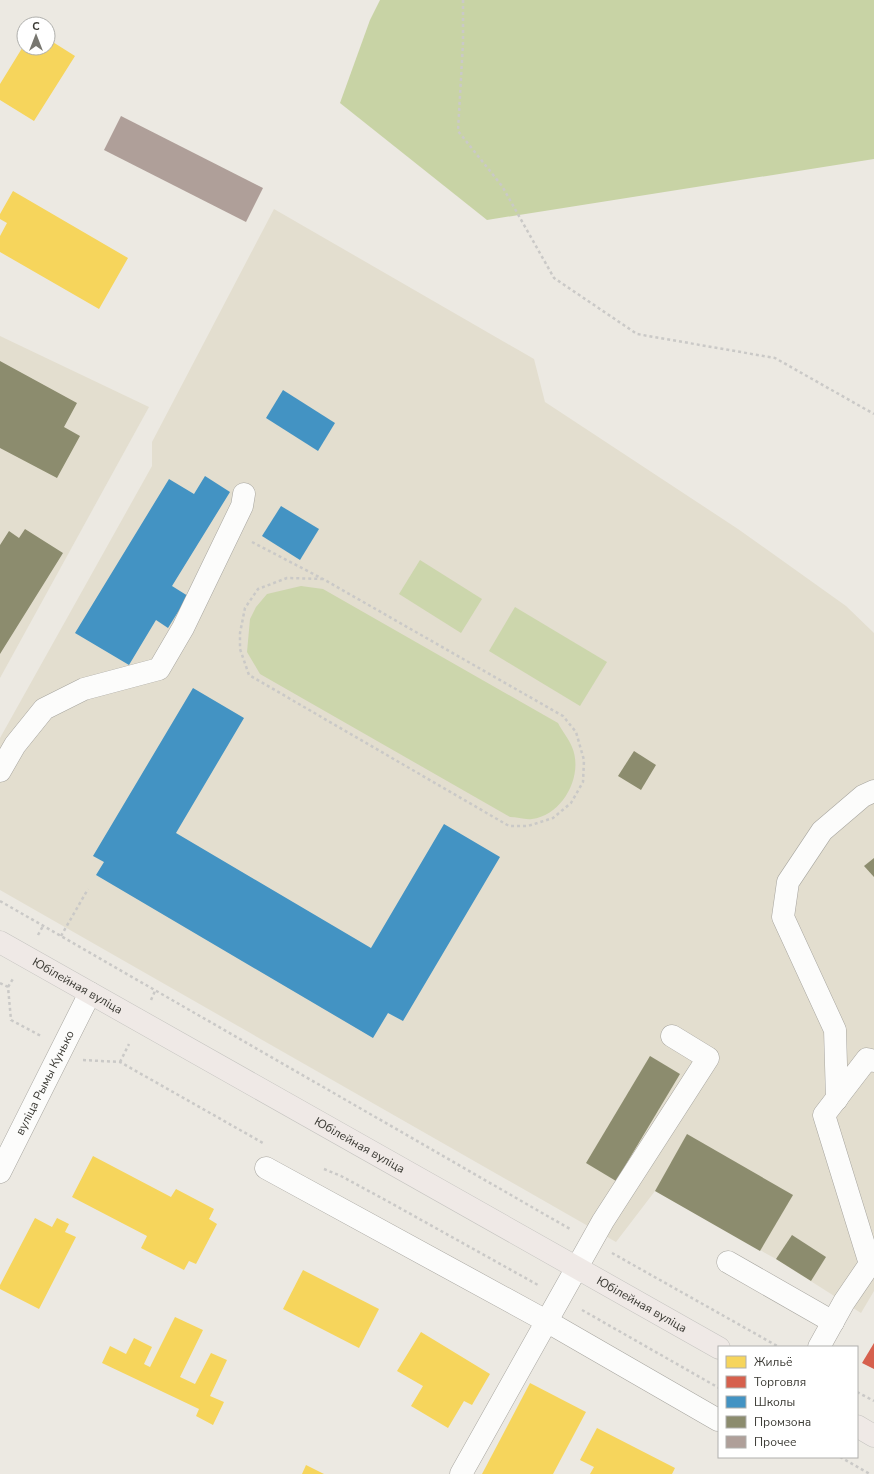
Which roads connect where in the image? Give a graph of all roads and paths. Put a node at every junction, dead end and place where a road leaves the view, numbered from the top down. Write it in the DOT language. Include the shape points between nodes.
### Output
graph roads {
  1 [pos="463,0"];
  2 [pos="874,414"];
  3 [pos="244,494"];
  4 [pos="230,530"];
  5 [pos="323,579"];
  6 [pos="0,770"];
  7 [pos="874,791"];
  8 [pos="88,889"];
  9 [pos="0,901"];
  10 [pos="61,936"];
  11 [pos="0,942"];
  12 [pos="90,993"];
  13 [pos="672,1036"];
  14 [pos="874,1061"];
  15 [pos="836,1099"];
  16 [pos="266,1168"];
  17 [pos="0,1172"];
  18 [pos="591,1241"];
  19 [pos="872,1261"];
  20 [pos="728,1262"];
  21 [pos="577,1268"];
  22 [pos="548,1322"];
  23 [pos="833,1322"];
  24 [pos="777,1346"];
  25 [pos="820,1346"];
  26 [pos="718,1347"];
  27 [pos="858,1393"];
  28 [pos="874,1401"];
  29 [pos="718,1420"];
  30 [pos="858,1427"];
  31 [pos="874,1436"];
  32 [pos="842,1458"];
  33 [pos="461,1474"];
  34 [pos="870,1474"];
  1 -- 2 [label="path" via="464,43 458,131 502,186 554,278 636,334 775,358"];
  3 -- 4 [label="street" via="242,506"];
  4 -- 5 [label="path"];
  4 -- 6 [label="street" via="183,628 159,669 84,689 44,709 15,745"];
  5 -- 5 [label="path" via="288,578 258,589 245,608 240,633 240,649 249,675 508,826 528,826 553,818 571,803 583,782 584,760 576,732 564,716"];
  7 -- 15 [label="street" via="863,796 822,831 788,882 783,916 835,1030"];
  8 -- 10 [label="path"];
  9 -- 10 [label="path"];
  10 -- 18 [label="path"];
  11 -- 12 [label="main road, Юбілейная вуліца"];
  12 -- 17 [label="street, вуліца Рымы Кунько"];
  12 -- 21 [label="main road, Юбілейная вуліца"];
  13 -- 18 [label="street" via="708,1058"];
  14 -- 15 [label="street" via="867,1059"];
  15 -- 19 [label="street" via="824,1114"];
  16 -- 22 [label="street"];
  18 -- 21 [label="street"];
  18 -- 24 [label="path"];
  19 -- 23 [label="street"];
  20 -- 23 [label="street"];
  21 -- 22 [label="street"];
  21 -- 26 [label="main road, Юбілейная вуліца"];
  22 -- 29 [label="street"];
  22 -- 33 [label="street"];
  23 -- 25 [label="street"];
  27 -- 28 [label="path"];
  30 -- 31 [label="main road"];
  32 -- 34 [label="path"];
}
